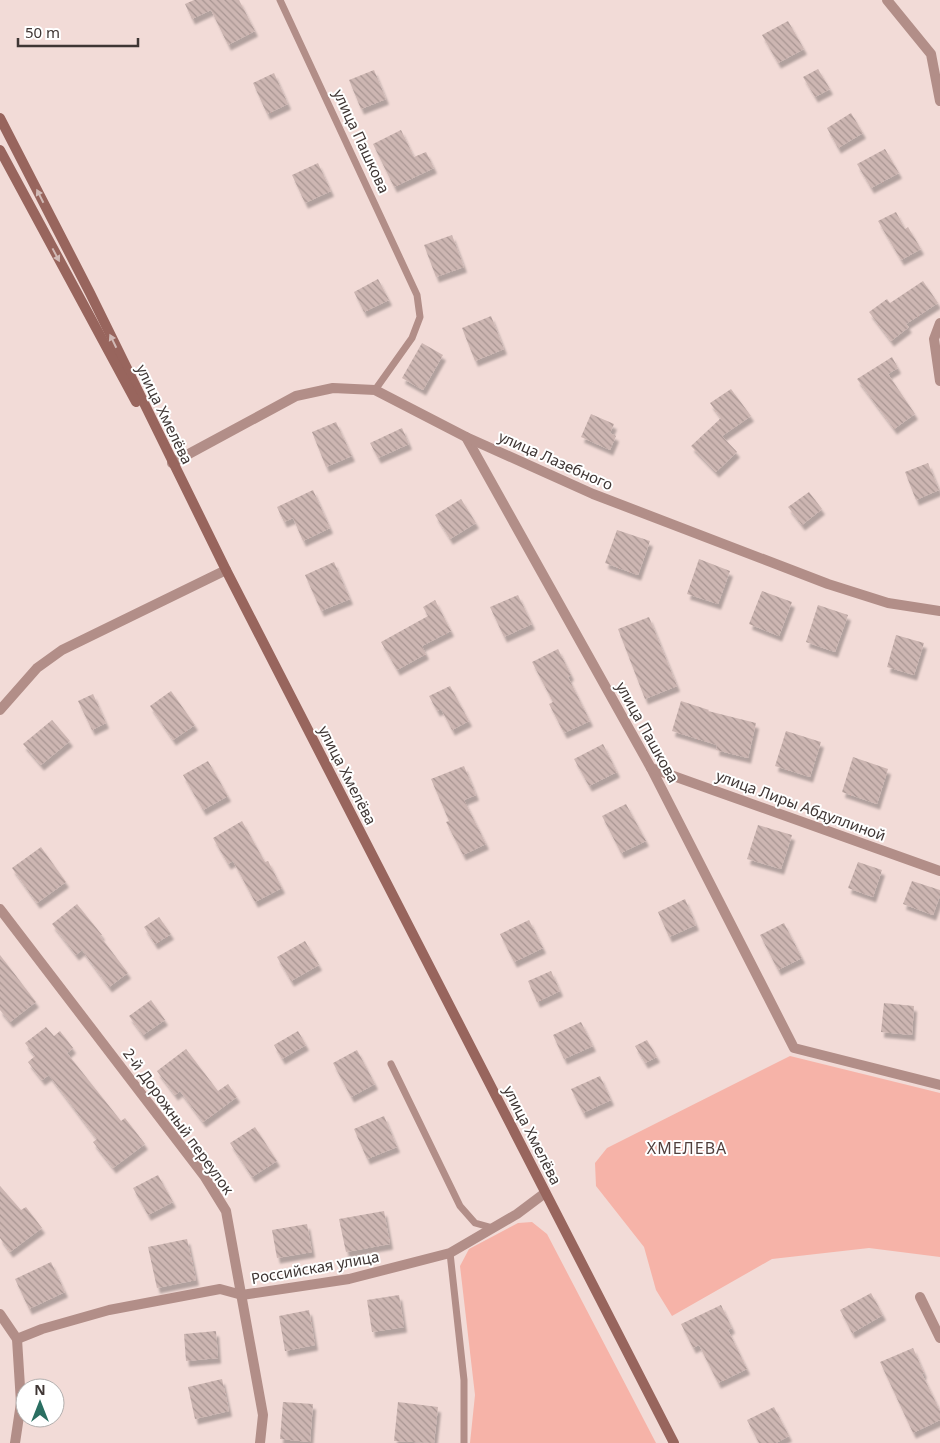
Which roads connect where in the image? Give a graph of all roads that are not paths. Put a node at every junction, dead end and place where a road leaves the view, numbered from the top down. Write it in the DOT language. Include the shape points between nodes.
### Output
graph roads {
  1 [pos="280,0"];
  2 [pos="887,0"];
  3 [pos="935,55"];
  4 [pos="940,101"];
  5 [pos="0,118"];
  6 [pos="0,150"];
  7 [pos="940,323"];
  8 [pos="940,381"];
  9 [pos="375,390"];
  10 [pos="466,437"];
  11 [pos="172,463"];
  12 [pos="226,570"];
  13 [pos="940,611"];
  14 [pos="0,710"];
  15 [pos="652,768"];
  16 [pos="940,871"];
  17 [pos="0,909"];
  18 [pos="391,1064"];
  19 [pos="940,1085"];
  20 [pos="545,1193"];
  21 [pos="493,1228"];
  22 [pos="450,1253"];
  23 [pos="242,1295"];
  24 [pos="920,1297"];
  25 [pos="0,1314"];
  26 [pos="940,1338"];
  27 [pos="17,1339"];
  28 [pos="15,1443"];
  29 [pos="260,1443"];
  30 [pos="464,1443"];
  31 [pos="674,1443"];
  1 -- 9 [label="lane, улица Пашкова" via="417,294 420,317 412,338"];
  2 -- 3 [label="street"];
  3 -- 4 [label="street"];
  11 -- 5 [label="main road, улица Хмелёва, one-way"];
  6 -- 11 [label="main road, one-way"];
  7 -- 8 [label="street" via="934,339"];
  9 -- 10 [label="street, улица Лазебного"];
  9 -- 11 [label="street, улица Лазебного" via="333,388 296,396"];
  10 -- 13 [label="street, улица Лазебного" via="593,494 828,584 888,603"];
  10 -- 15 [label="street, улица Пашкова"];
  11 -- 12 [label="main road, улица Хмелёва"];
  12 -- 14 [label="street" via="62,650 37,668"];
  12 -- 20 [label="main road, улица Хмелёва"];
  15 -- 16 [label="street, улица Лиры Абдуллиной"];
  15 -- 19 [label="street, улица Пашкова" via="794,1048"];
  17 -- 23 [label="street, 2-й Дорожный переулок" via="205,1177 226,1211"];
  18 -- 21 [label="lane" via="460,1206 475,1223"];
  20 -- 21 [label="street, Российская улица"];
  20 -- 31 [label="main road, улица Хмелёва"];
  21 -- 22 [label="street, Российская улица"];
  22 -- 23 [label="street, Российская улица" via="349,1279"];
  22 -- 30 [label="lane" via="464,1380"];
  23 -- 27 [label="street, Российская улица" via="220,1289 109,1310"];
  23 -- 29 [label="street, 2-й Дорожный переулок" via="263,1415"];
  24 -- 26 [label="street"];
  25 -- 27 [label="street"];
  27 -- 28 [label="street" via="21,1403"];
}
